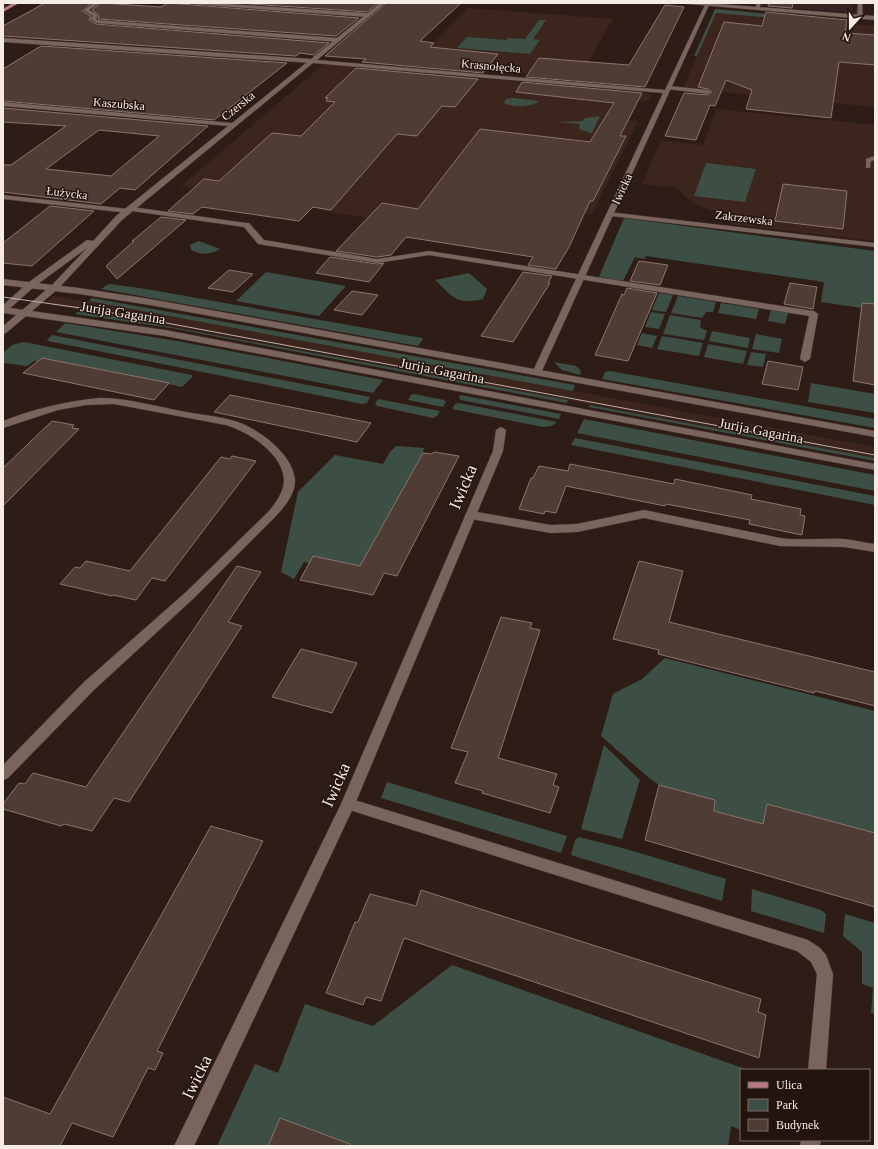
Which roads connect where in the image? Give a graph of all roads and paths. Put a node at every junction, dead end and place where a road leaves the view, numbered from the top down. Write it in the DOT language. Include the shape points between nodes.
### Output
graph roads {
  1 [pos="17,3"];
  2 [pos="98,3"];
  3 [pos="191,3"];
  4 [pos="383,3"];
  5 [pos="688,3"];
  6 [pos="860,3"];
  7 [pos="707,5"];
  8 [pos="758,6"];
  9 [pos="3,11"];
  10 [pos="368,15"];
  11 [pos="860,17"];
  12 [pos="875,18"];
  13 [pos="3,40"];
  14 [pos="338,40"];
  15 [pos="312,61"];
  16 [pos="668,90"];
  17 [pos="708,92"];
  18 [pos="3,104"];
  19 [pos="234,125"];
  20 [pos="875,158"];
  21 [pos="868,167"];
  22 [pos="3,197"];
  23 [pos="130,210"];
  24 [pos="610,214"];
  25 [pos="109,229"];
  26 [pos="875,245"];
  27 [pos="582,277"];
  28 [pos="3,282"];
  29 [pos="32,284"];
  30 [pos="55,287"];
  31 [pos="3,310"];
  32 [pos="25,313"];
  33 [pos="3,331"];
  34 [pos="805,359"];
  35 [pos="537,372"];
  36 [pos="3,425"];
  37 [pos="501,430"];
  38 [pos="875,434"];
  39 [pos="875,467"];
  40 [pos="471,515"];
  41 [pos="875,548"];
  42 [pos="3,774"];
  43 [pos="348,804"];
  44 [pos="817,1069"];
  45 [pos="184,1146"];
  1 -- 9 [label="main road"];
  2 -- 14 [label="street" via="85,10 96,16 93,19 96,21"];
  3 -- 10 [label="street"];
  4 -- 10 [label="street, Czerska"];
  5 -- 7 [label="street"];
  6 -- 11 [label="street"];
  7 -- 8 [label="street"];
  7 -- 16 [label="street, Iwicka"];
  8 -- 11 [label="street"];
  10 -- 14 [label="street, Czerska"];
  11 -- 12 [label="street"];
  13 -- 15 [label="street, Krasnołęcka"];
  14 -- 15 [label="street, Czerska"];
  15 -- 16 [label="street, Krasnołęcka"];
  15 -- 19 [label="street, Czerska"];
  16 -- 17 [label="street, Krasnołęcka"];
  16 -- 24 [label="street, Iwicka"];
  18 -- 19 [label="street, Kaszubska"];
  19 -- 23 [label="street, Czerska"];
  20 -- 21 [label="street" via="868,160"];
  22 -- 23 [label="street, Łużycka"];
  23 -- 25 [label="street, Czerska"];
  23 -- 27 [label="street, Łużycka" via="246,225 261,242 377,261 429,253"];
  24 -- 26 [label="street, Zakrzewska"];
  24 -- 27 [label="street, Iwicka"];
  25 -- 29 [label="street, Czerska"];
  25 -- 30 [label="street, Czerska"];
  27 -- 34 [label="street, Łużycka" via="814,314"];
  27 -- 35 [label="street, Iwicka"];
  28 -- 29 [label="street, Jurija Gagarina"];
  29 -- 30 [label="street, Jurija Gagarina"];
  29 -- 31 [label="street, Czerska"];
  30 -- 32 [label="street, Czerska"];
  30 -- 35 [label="street, Jurija Gagarina"];
  31 -- 32 [label="street, Jurija Gagarina"];
  32 -- 33 [label="street, Czerska"];
  32 -- 39 [label="street, Jurija Gagarina" via="165,333"];
  35 -- 38 [label="street, Jurija Gagarina"];
  36 -- 42 [label="street" via="49,408 114,401 237,425 270,446 283,459 289,472 289,484 280,506 190,595 90,686"];
  37 -- 40 [label="street, Iwicka" via="498,451"];
  40 -- 41 [label="street" via="551,530 577,528 644,514 780,542 853,544"];
  40 -- 43 [label="street, Iwicka"];
  43 -- 44 [label="street" via="802,945 816,955 825,974"];
  43 -- 45 [label="street, Iwicka"];
}
